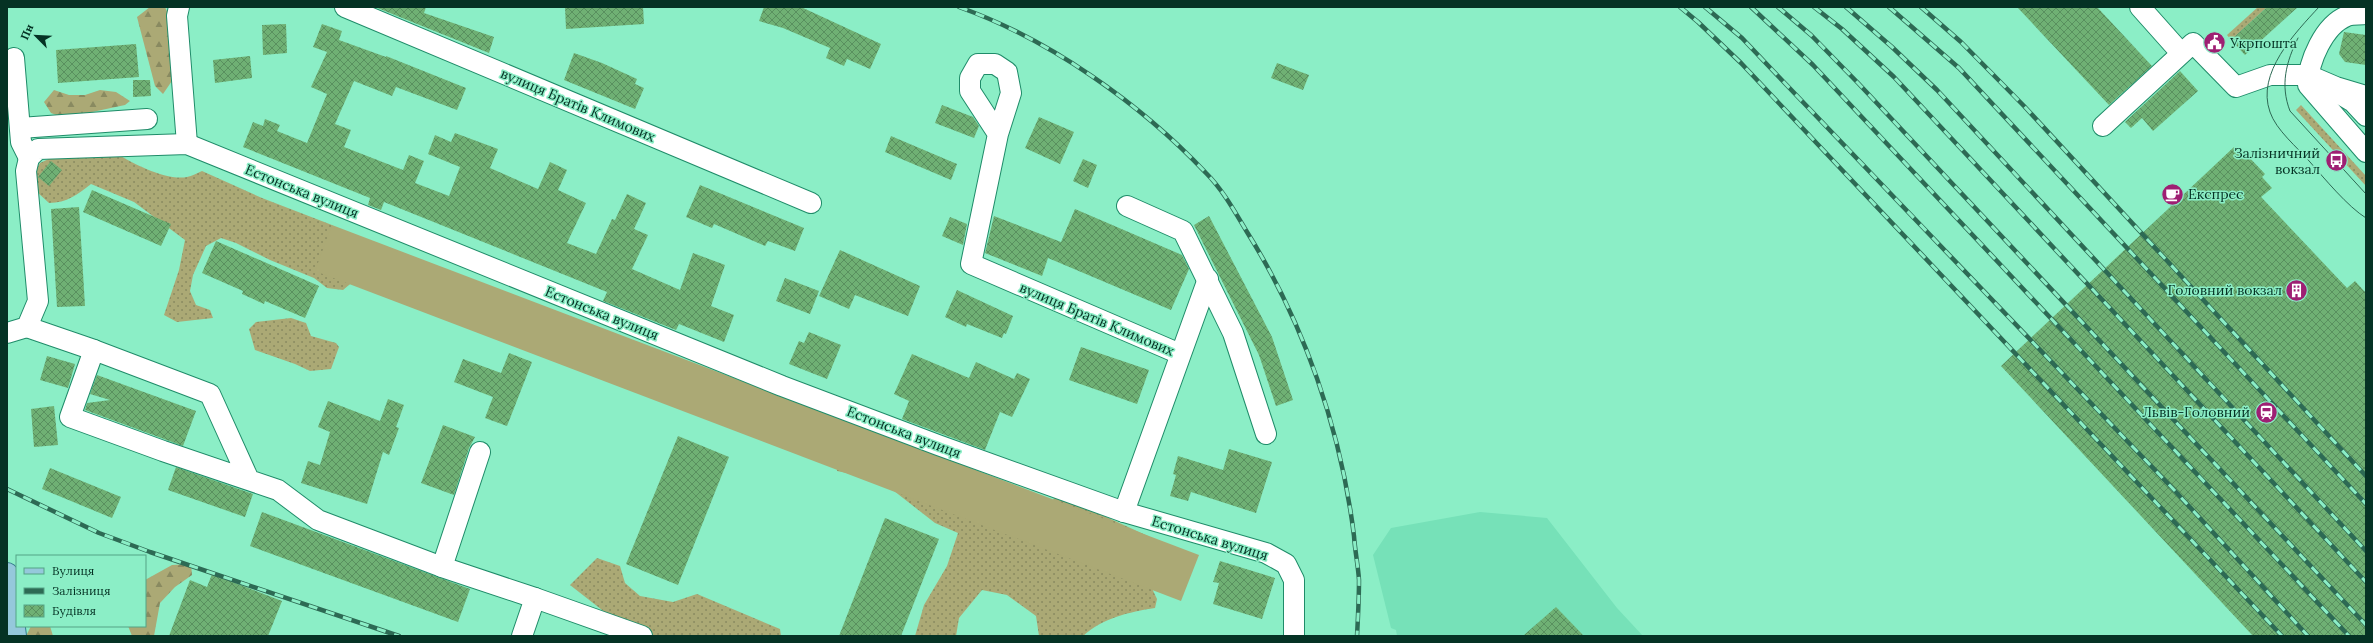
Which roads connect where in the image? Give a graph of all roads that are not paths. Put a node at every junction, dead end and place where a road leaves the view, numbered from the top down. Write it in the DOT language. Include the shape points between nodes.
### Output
graph roads {
  1 [pos="179,7"];
  2 [pos="345,7"];
  3 [pos="2140,7"];
  4 [pos="2366,14"];
  5 [pos="2181,53"];
  6 [pos="14,58"];
  7 [pos="2308,74"];
  8 [pos="2366,96"];
  9 [pos="2366,116"];
  10 [pos="147,119"];
  11 [pos="2102,126"];
  12 [pos="20,128"];
  13 [pos="998,134"];
  14 [pos="187,144"];
  15 [pos="2366,152"];
  16 [pos="29,158"];
  17 [pos="811,203"];
  18 [pos="1127,206"];
  19 [pos="1208,279"];
  20 [pos="27,327"];
  21 [pos="7,333"];
  22 [pos="94,350"];
  23 [pos="1180,354"];
  24 [pos="1266,434"];
  25 [pos="480,452"];
  26 [pos="249,480"];
  27 [pos="1124,512"];
  28 [pos="442,567"];
  29 [pos="7,577"];
  30 [pos="536,598"];
  31 [pos="15,636"];
  32 [pos="522,636"];
  33 [pos="642,636"];
  34 [pos="1294,636"];
  1 -- 14 [label="street" via="177,16"];
  2 -- 17 [label="street, вулиця Братів Климових"];
  3 -- 5 [label="street"];
  4 -- 7 [label="street" via="2347,16 2336,24 2313,55"];
  5 -- 7 [label="street" via="2193,43 2236,87 2270,75"];
  5 -- 11 [label="street"];
  6 -- 12 [label="street"];
  7 -- 8 [label="street" via="2336,88"];
  7 -- 9 [label="street" via="2353,102"];
  7 -- 15 [label="street" via="2308,85 2319,100"];
  10 -- 12 [label="street"];
  12 -- 16 [label="street" via="22,142"];
  13 -- 23 [label="street, вулиця Братів Климових" via="971,264"];
  14 -- 16 [label="street, Естонська вулиця" via="38,149"];
  14 -- 27 [label="street, Естонська вулиця" via="782,386"];
  16 -- 20 [label="street" via="26,171 38,302"];
  18 -- 19 [label="street" via="1182,231"];
  19 -- 23 [label="street"];
  19 -- 24 [label="street" via="1233,332"];
  20 -- 21 [label="street"];
  20 -- 22 [label="street"];
  22 -- 26 [label="street" via="210,394"];
  22 -- 26 [label="street" via="70,417"];
  23 -- 27 [label="street, вулиця Братів Климових"];
  25 -- 28 [label="street"];
  26 -- 28 [label="street" via="278,490 318,520"];
  27 -- 34 [label="street, Естонська вулиця" via="1266,553 1286,564 1294,580"];
  28 -- 30 [label="street"];
  29 -- 31 [label="main road"];
  30 -- 32 [label="street"];
  30 -- 33 [label="street"];
}
